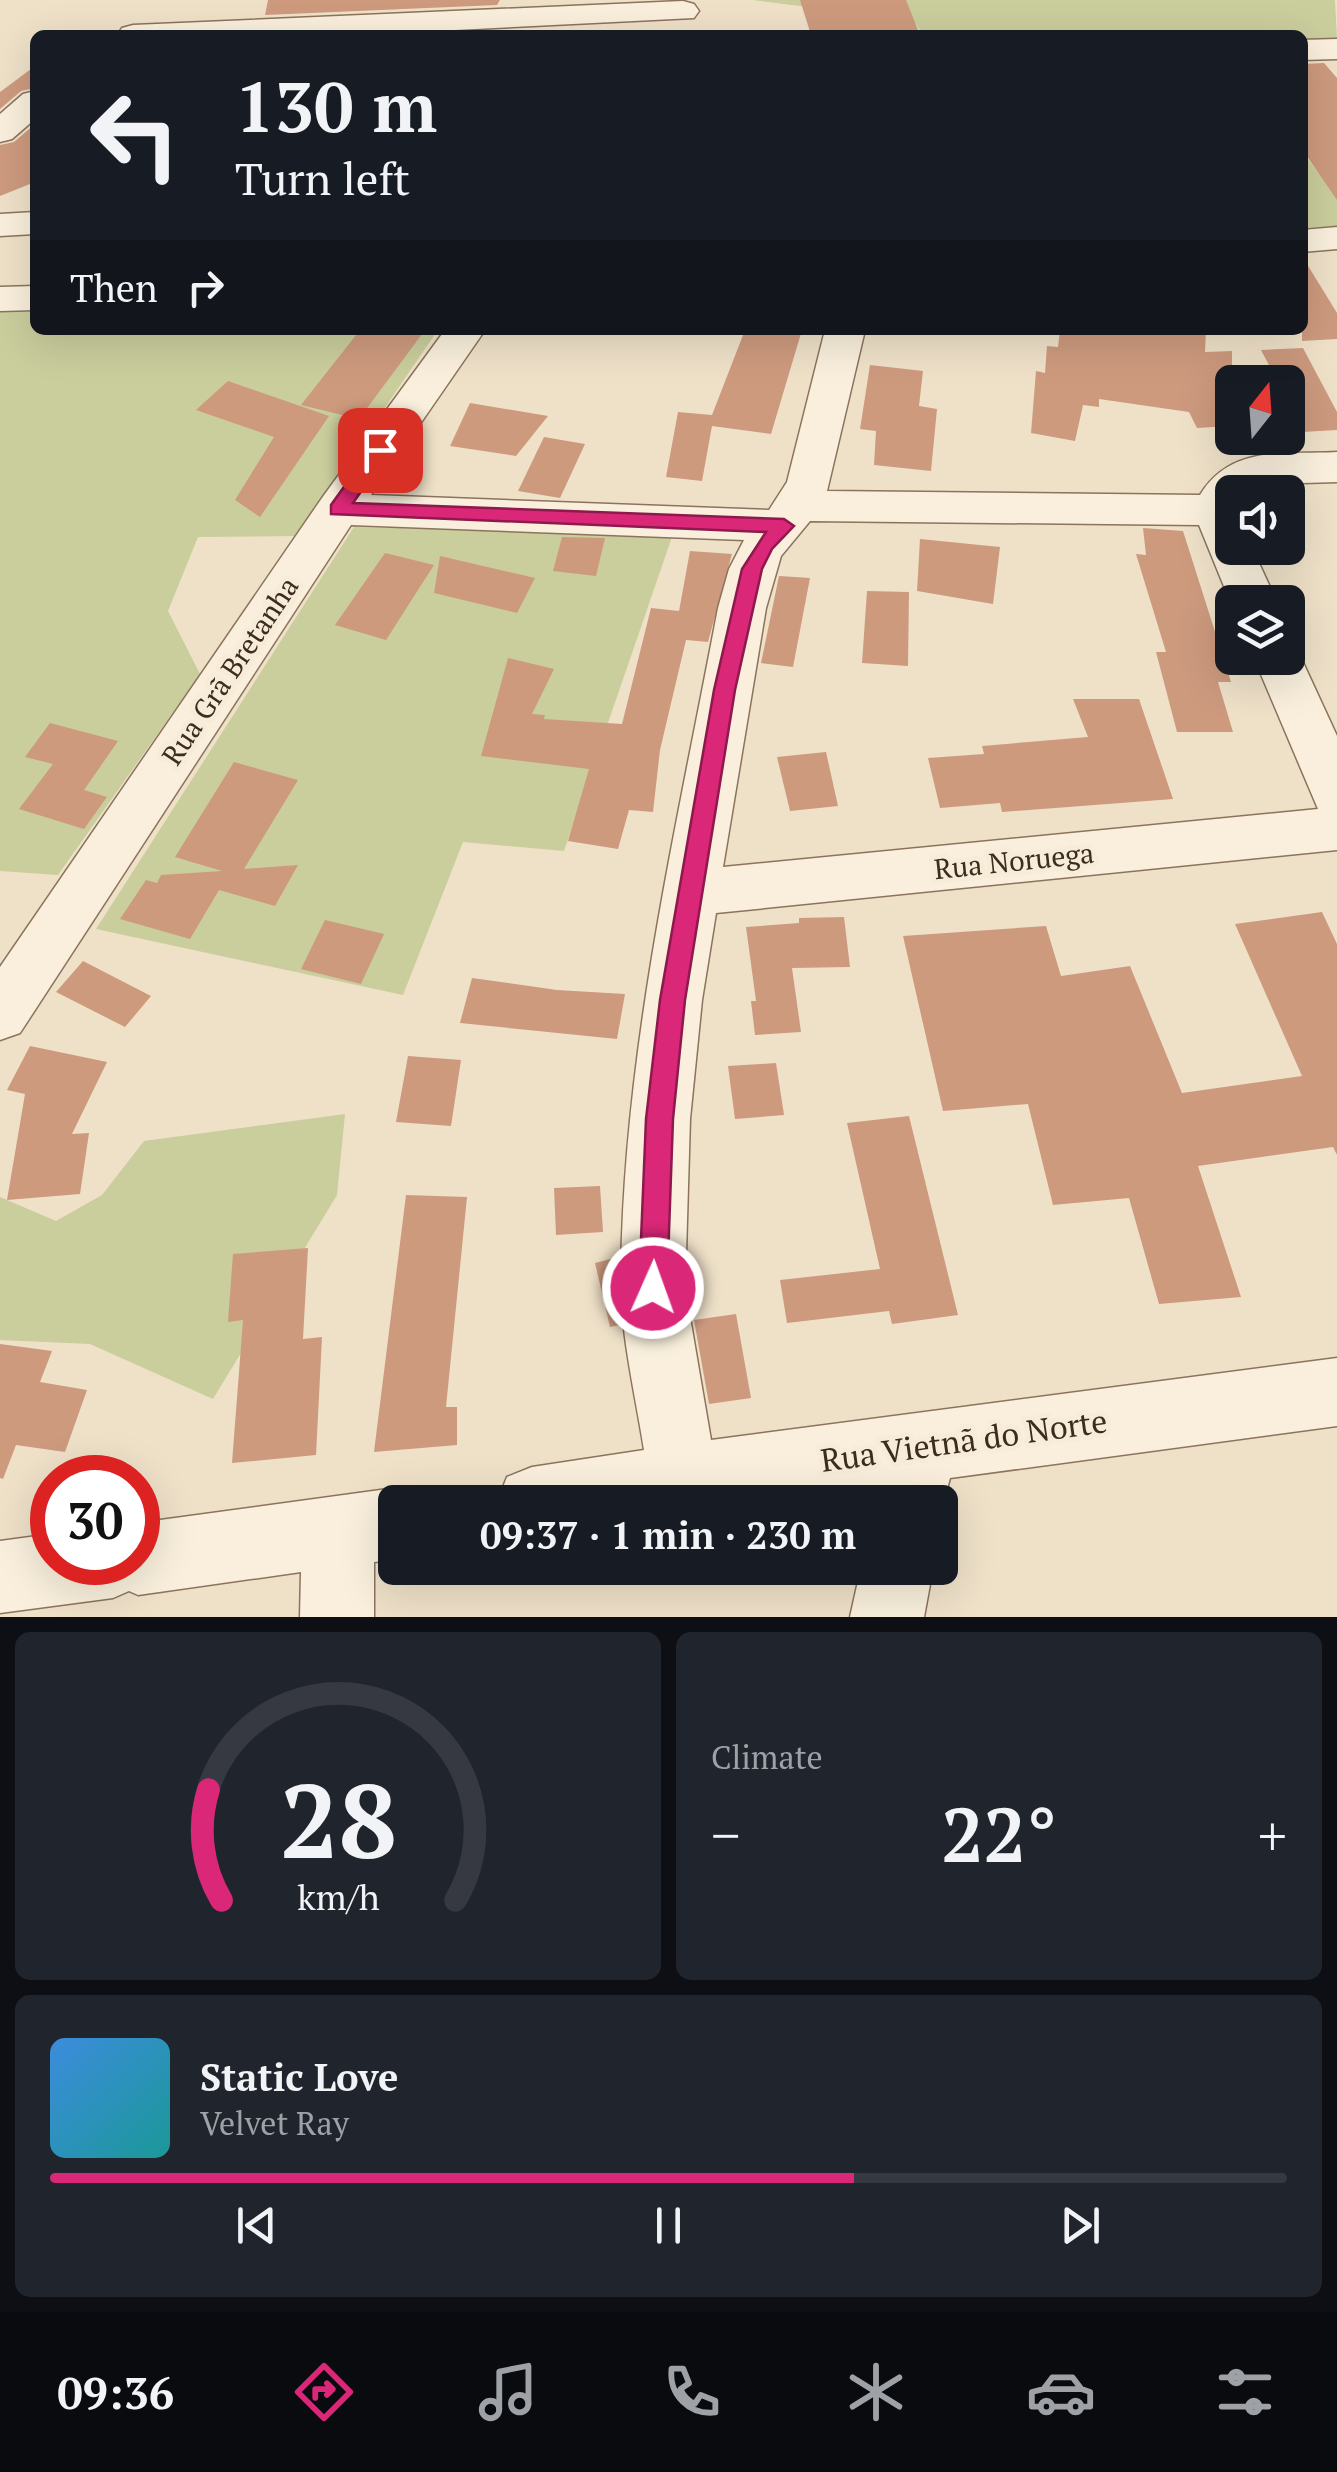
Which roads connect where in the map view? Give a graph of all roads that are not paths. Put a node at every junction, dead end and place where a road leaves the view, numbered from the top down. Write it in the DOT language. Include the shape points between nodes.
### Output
graph roads {
  1 [pos="156,0"];
  2 [pos="680,15"];
  3 [pos="119,30"];
  4 [pos="270,30"];
  5 [pos="1337,49"];
  6 [pos="1308,50"];
  7 [pos="30,223"];
  8 [pos="0,225"];
  9 [pos="1337,238"];
  10 [pos="1308,240"];
  11 [pos="30,298"];
  12 [pos="0,299"];
  13 [pos="462,335"];
  14 [pos="844,335"];
  15 [pos="1337,467"];
  16 [pos="1243,475"];
  17 [pos="338,509"];
  18 [pos="1215,510"];
  19 [pos="792,516"];
  20 [pos="1285,675"];
  21 [pos="1337,794"];
  22 [pos="1337,829"];
  23 [pos="691,893"];
  24 [pos="16,968"];
  25 [pos="0,1015"];
  26 [pos="1337,1392"];
  27 [pos="915,1475"];
  28 [pos="683,1478"];
  29 [pos="639,1485"];
  30 [pos="367,1529"];
  31 [pos="160,1556"];
  32 [pos="30,1573"];
  33 [pos="0,1577"];
  34 [pos="894,1585"];
  35 [pos="337,1617"];
  36 [pos="887,1617"];
  1 -- 3 [label="street"];
  2 -- 4 [label="street"];
  5 -- 6 [label="street"];
  7 -- 8 [label="street"];
  9 -- 10 [label="street"];
  11 -- 12 [label="street"];
  13 -- 17 [label="street, Rua Grã Bretanha"];
  14 -- 19 [label="street" via="809,482"];
  15 -- 16 [label="street"];
  17 -- 19 [label="street"];
  17 -- 24 [label="street, Rua Grã Bretanha"];
  18 -- 19 [label="street"];
  19 -- 23 [label="street" via="758,557 742,608"];
  20 -- 21 [label="street"];
  22 -- 23 [label="street, Rua Noruega"];
  23 -- 28 [label="street" via="660,1119 653,1288"];
  24 -- 25 [label="street, Rua Grã Bretanha"];
  26 -- 27 [label="street, Rua Vietnã do Norte"];
  27 -- 28 [label="street, Rua Vietnã do Norte"];
  28 -- 29 [label="street, Rua Vietnã do Norte"];
  30 -- 31 [label="street"];
  30 -- 35 [label="street"];
  32 -- 33 [label="street"];
  34 -- 36 [label="street"];
}
